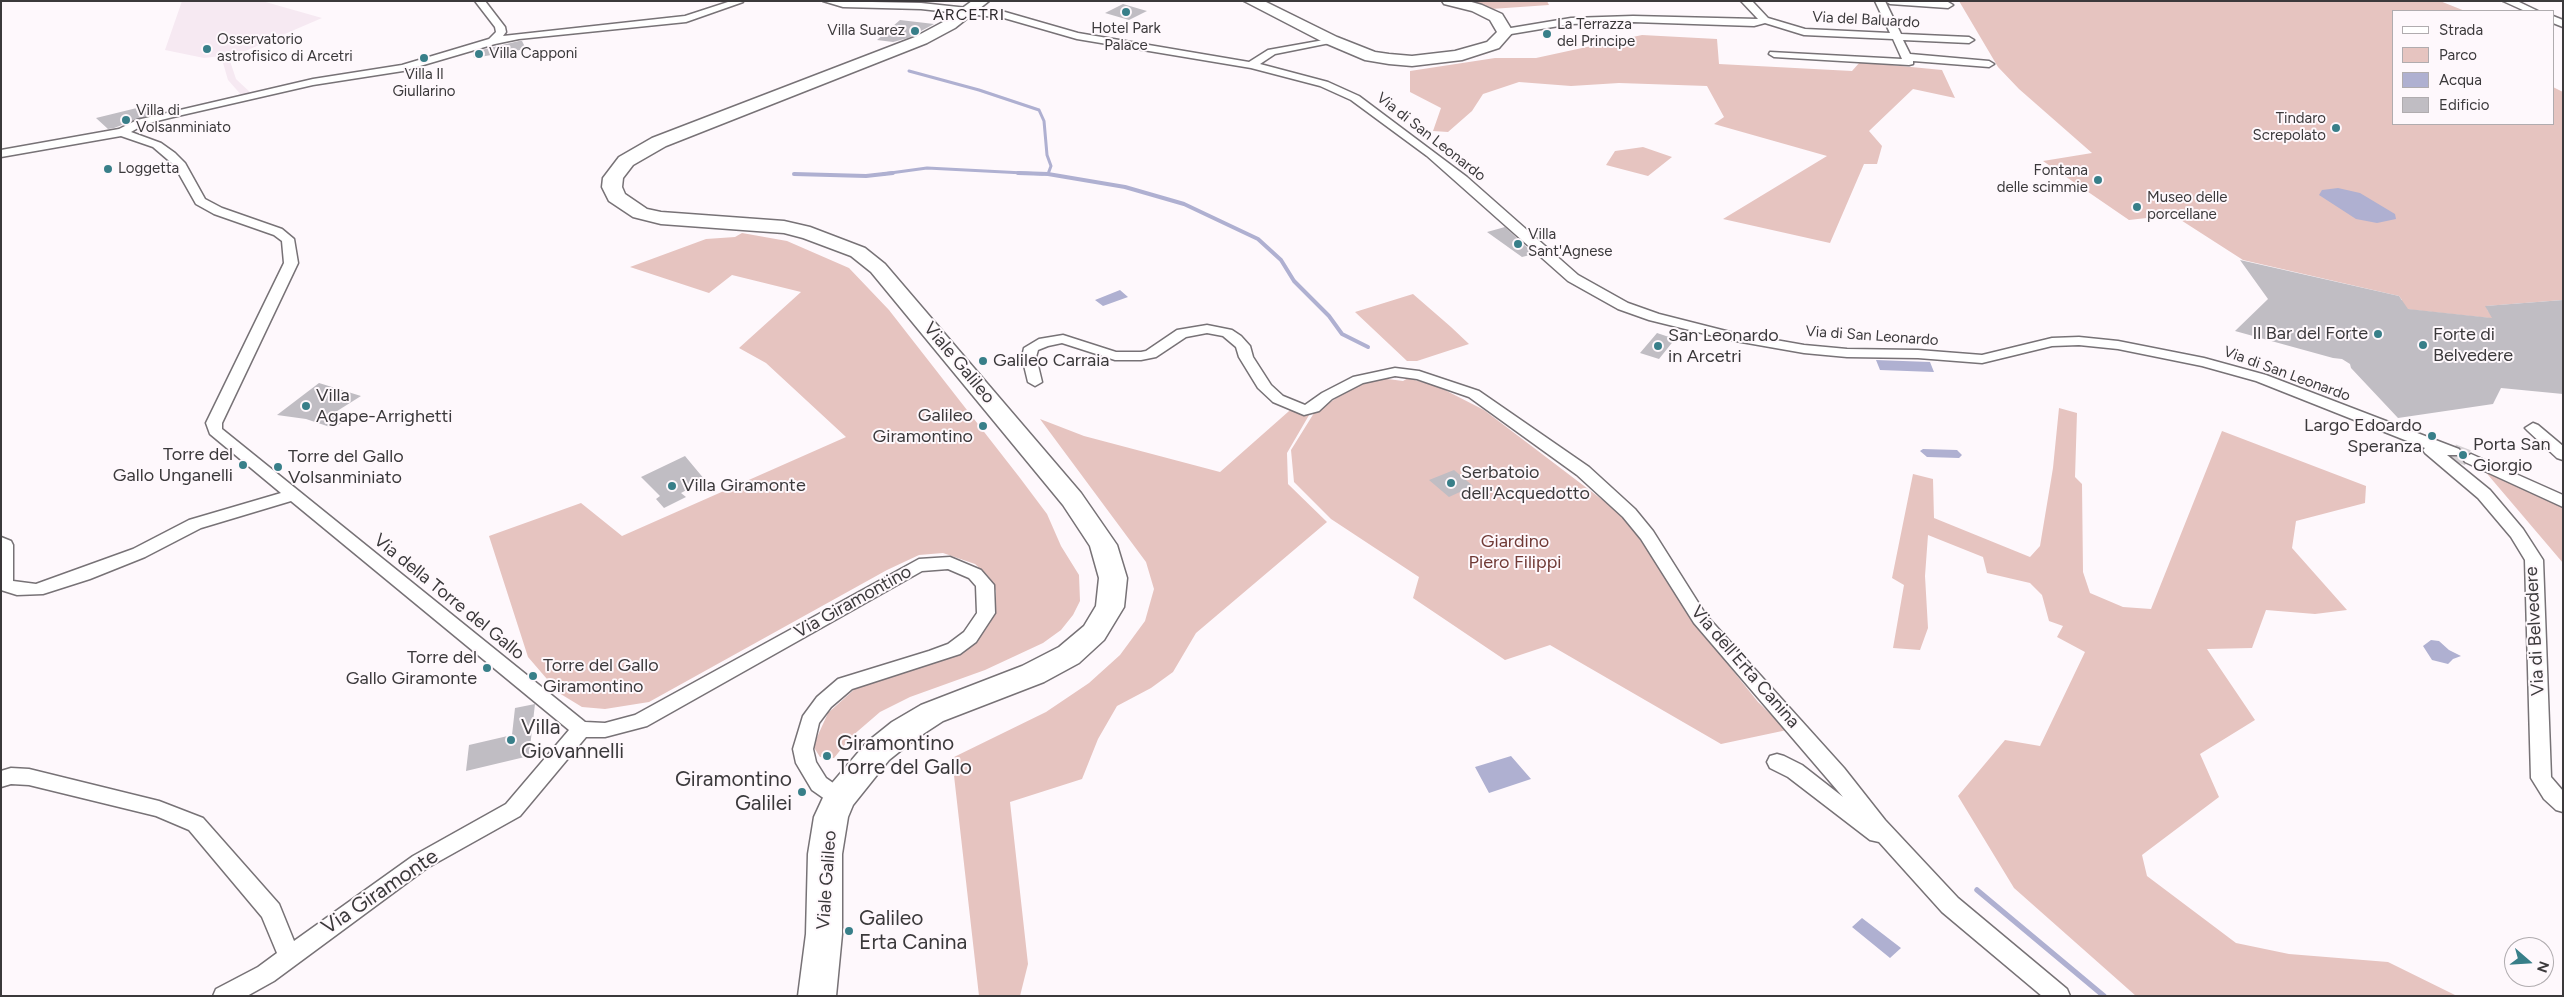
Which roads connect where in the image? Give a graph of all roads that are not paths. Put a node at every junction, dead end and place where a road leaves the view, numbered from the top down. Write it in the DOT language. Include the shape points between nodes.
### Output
graph roads {
  1 [pos="480,1"];
  2 [pos="738,1"];
  3 [pos="828,1"];
  4 [pos="1251,1"];
  5 [pos="1449,1"];
  6 [pos="1746,1"];
  7 [pos="1880,1"];
  8 [pos="1890,1"];
  9 [pos="2508,1"];
  10 [pos="1948,5"];
  11 [pos="976,6"];
  12 [pos="2530,10"];
  13 [pos="1765,20"];
  14 [pos="1504,32"];
  15 [pos="1897,37"];
  16 [pos="1331,40"];
  17 [pos="1968,40"];
  18 [pos="493,41"];
  19 [pos="1774,54"];
  20 [pos="1907,57"];
  21 [pos="1989,64"];
  22 [pos="1251,65"];
  23 [pos="141,122"];
  24 [pos="122,132"];
  25 [pos="1,154"];
  26 [pos="1035,382"];
  27 [pos="2533,428"];
  28 [pos="2415,439"];
  29 [pos="2453,452"];
  30 [pos="2563,455"];
  31 [pos="2472,459"];
  32 [pos="293,495"];
  33 [pos="2563,502"];
  34 [pos="1,543"];
  35 [pos="581,729"];
  36 [pos="1777,762"];
  37 [pos="1,779"];
  38 [pos="839,798"];
  39 [pos="2563,804"];
  40 [pos="1904,855"];
  41 [pos="289,955"];
  42 [pos="224,996"];
  43 [pos="817,996"];
  44 [pos="2059,996"];
  1 -- 18 [label="street" via="500,27 501,32"];
  2 -- 18 [label="street" via="686,19"];
  3 -- 11 [label="street, Via di San Leonardo"];
  4 -- 16 [label="main road"];
  5 -- 14 [label="main road" via="1496,17"];
  6 -- 13 [label="street"];
  7 -- 15 [label="street"];
  8 -- 10 [label="street"];
  9 -- 12 [label="street"];
  11 -- 22 [label="street, Via di San Leonardo" via="1042,28 1096,40"];
  11 -- 38 [label="main road, Viale Galileo" via="940,31 903,48 659,142 626,161 613,178 612,188 616,196 640,213 661,218 784,227 810,233 858,252 892,283 1072,498 1103,545 1113,578 1110,607 1094,633 1070,655 1033,674 932,713 903,731 878,750"];
  13 -- 14 [label="street" via="1754,23 1633,19 1570,21"];
  13 -- 15 [label="street, Via del Baluardo" via="1796,31"];
  14 -- 16 [label="main road" via="1493,44 1476,51 1412,61 1372,56"];
  15 -- 17 [label="street, Via del Baluardo"];
  15 -- 20 [label="street"];
  16 -- 22 [label="street" via="1272,52"];
  18 -- 23 [label="street" via="410,67 312,82"];
  19 -- 20 [label="street" via="1909,62"];
  20 -- 21 [label="street"];
  22 -- 28 [label="street, Via di San Leonardo" via="1324,84 1355,98 1464,180 1573,278 1623,306 1654,316 1730,336 1848,353 1918,354 1982,360 2052,342 2118,345 2204,362 2261,378"];
  23 -- 24 [label="street"];
  24 -- 25 [label="street"];
  24 -- 32 [label="street, Via della Torre del Gallo" via="167,151 179,163 200,201 288,239 291,263 214,423 215,431"];
  26 -- 40 [label="street, Via dell'Erta Canina" via="1028,357 1031,348 1044,342 1063,339 1115,356 1142,356 1151,354 1182,333 1207,329 1227,333 1236,339 1265,388 1304,410 1314,408 1327,396 1358,380 1395,372 1419,375 1474,394 1583,471 1629,513 1647,534 1700,619 1831,766"];
  27 -- 30 [label="street"];
  28 -- 29 [label="street"];
  28 -- 39 [label="street, Via di Belvedere" via="2484,494 2517,533 2534,560 2541,778"];
  31 -- 33 [label="street"];
  32 -- 34 [label="street" via="195,524 121,560 38,590 17,589 4,584 6,545"];
  32 -- 35 [label="street, Via della Torre del Gallo"];
  35 -- 38 [label="street, Via Giramontino" via="605,730 640,721 919,565 950,564 975,574 985,585 986,612 970,637 954,649 936,656 844,684 824,702 810,721 802,749 806,763 819,784"];
  35 -- 41 [label="street, Via Giramonte" via="512,810 420,862"];
  36 -- 40 [label="street, Via dell'Erta Canina" via="1795,771"];
  37 -- 41 [label="street" via="29,777 159,809 196,824 271,911"];
  38 -- 43 [label="main road, Viale Galileo" via="831,817 825,854 824,934"];
  40 -- 44 [label="street, Via dell'Erta Canina" via="1950,905"];
  41 -- 42 [label="street, Via Giramonte" via="266,974"];
}
